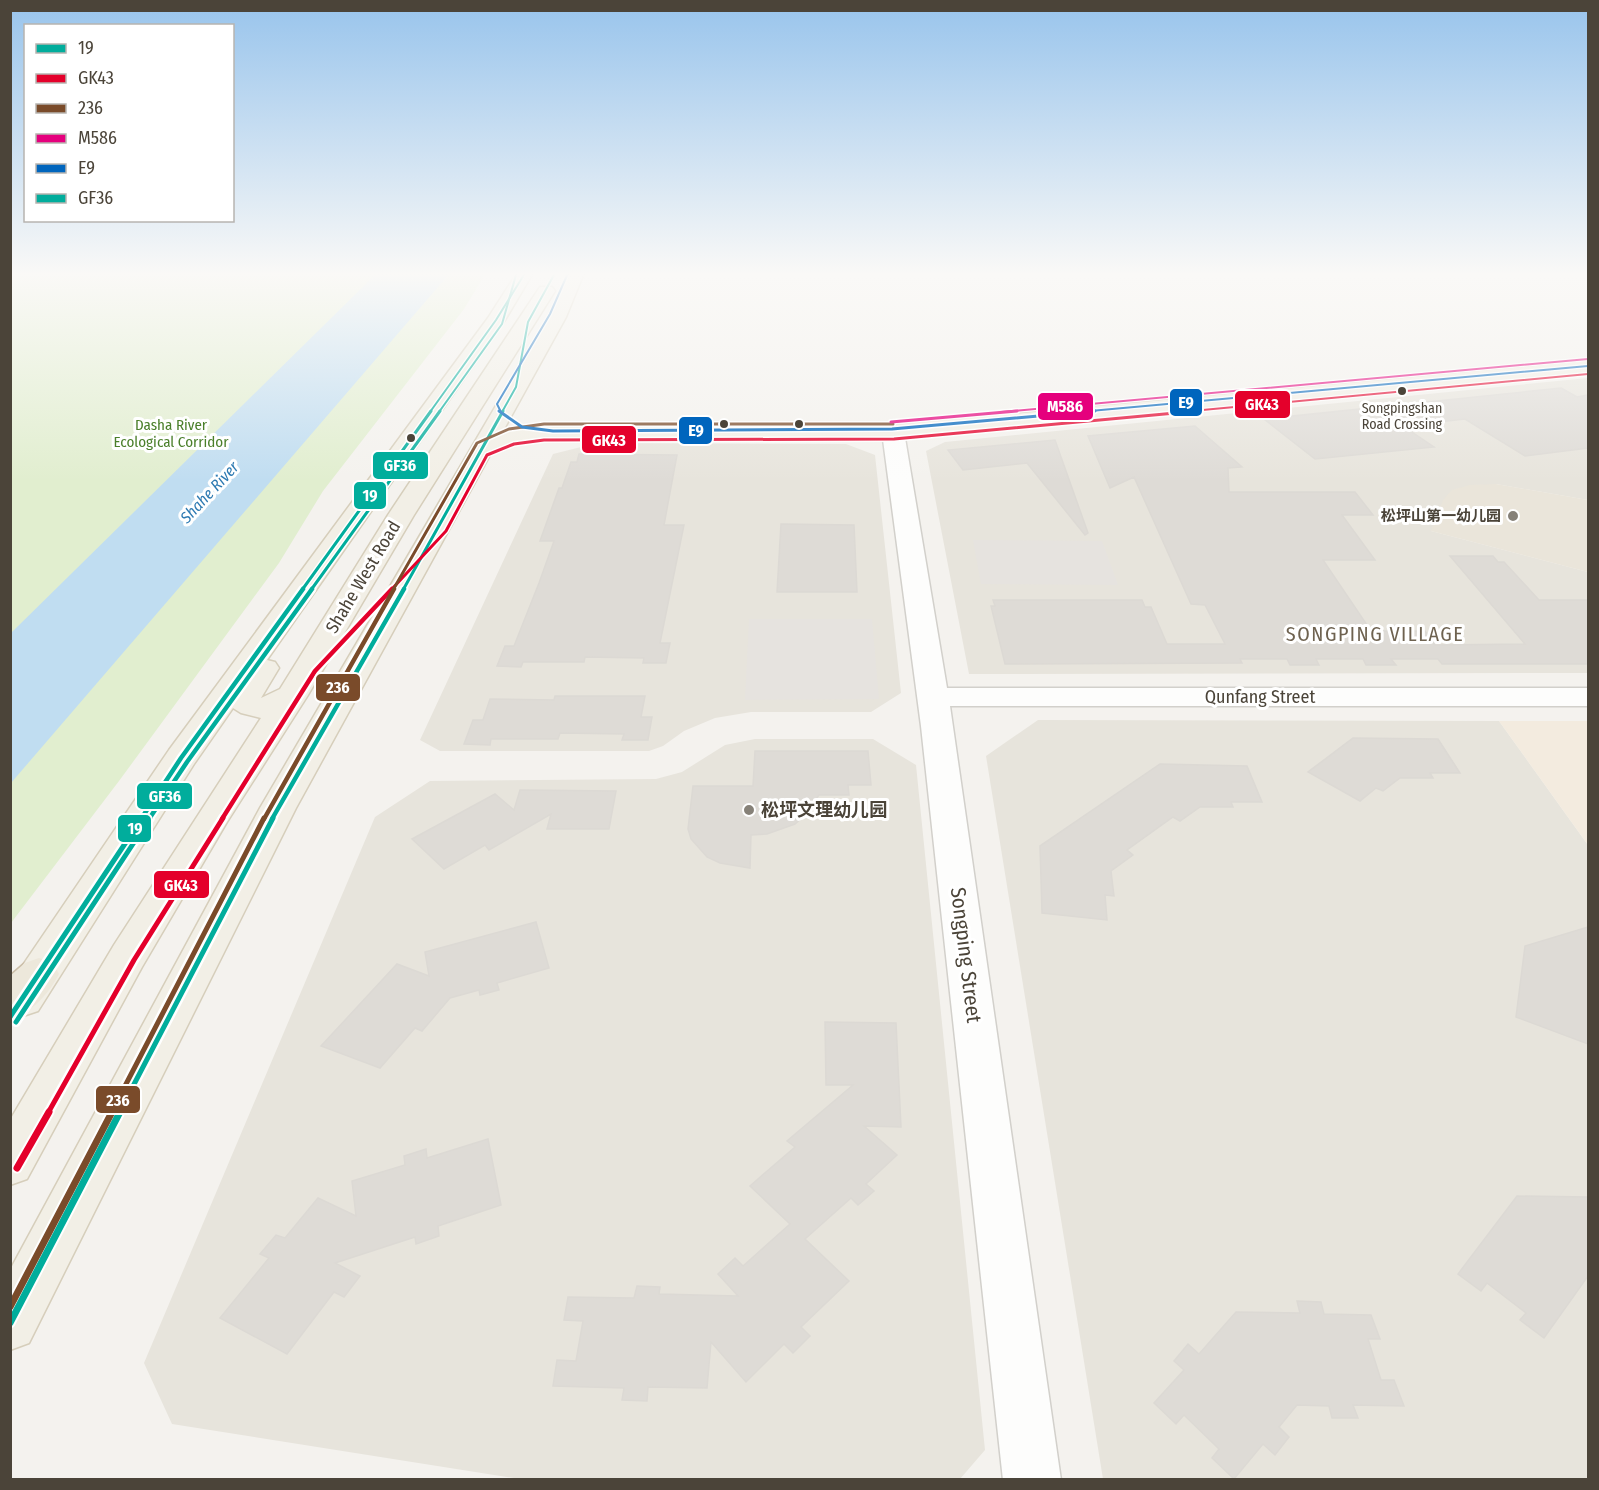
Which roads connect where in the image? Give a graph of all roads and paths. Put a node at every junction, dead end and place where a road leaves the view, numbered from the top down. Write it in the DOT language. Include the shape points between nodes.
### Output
graph roads {
  1 [pos="480,343"];
  2 [pos="514,343"];
  3 [pos="523,343"];
  4 [pos="542,343"];
  5 [pos="1588,359"];
  6 [pos="1588,368"];
  7 [pos="510,397"];
  8 [pos="893,432"];
  9 [pos="482,449"];
  10 [pos="440,526"];
  11 [pos="320,564"];
  12 [pos="301,680"];
  13 [pos="932,697"];
  14 [pos="1588,698"];
  15 [pos="39,974"];
  16 [pos="10,1003"];
  17 [pos="10,1018"];
  18 [pos="10,1164"];
  19 [pos="10,1323"];
  20 [pos="1032,1479"];
  1 -- 11 [label="main road, Shahe West Road"];
  2 -- 12 [label="main road, Shahe West Road" via="401,515"];
  3 -- 7 [label="main road"];
  4 -- 7 [label="main road"];
  5 -- 7 [label="main road" via="891,422 541,424 517,417"];
  6 -- 8 [label="main road"];
  7 -- 9 [label="main road"];
  8 -- 9 [label="main road" via="544,432 511,436"];
  8 -- 13 [label="street, Songping Street"];
  9 -- 10 [label="main road"];
  10 -- 12 [label="main road"];
  10 -- 19 [label="main road" via="278,808"];
  11 -- 12 [label="main road" via="305,608 244,700 250,707 282,704"];
  11 -- 15 [label="main road, Shahe West Road" via="181,758"];
  12 -- 18 [label="main road, Shahe West Road" via="128,956"];
  13 -- 14 [label="street, Qunfang Street"];
  13 -- 20 [label="street, Songping Street"];
  15 -- 16 [label="highway"];
  15 -- 17 [label="main road, Shahe West Road"];
}
